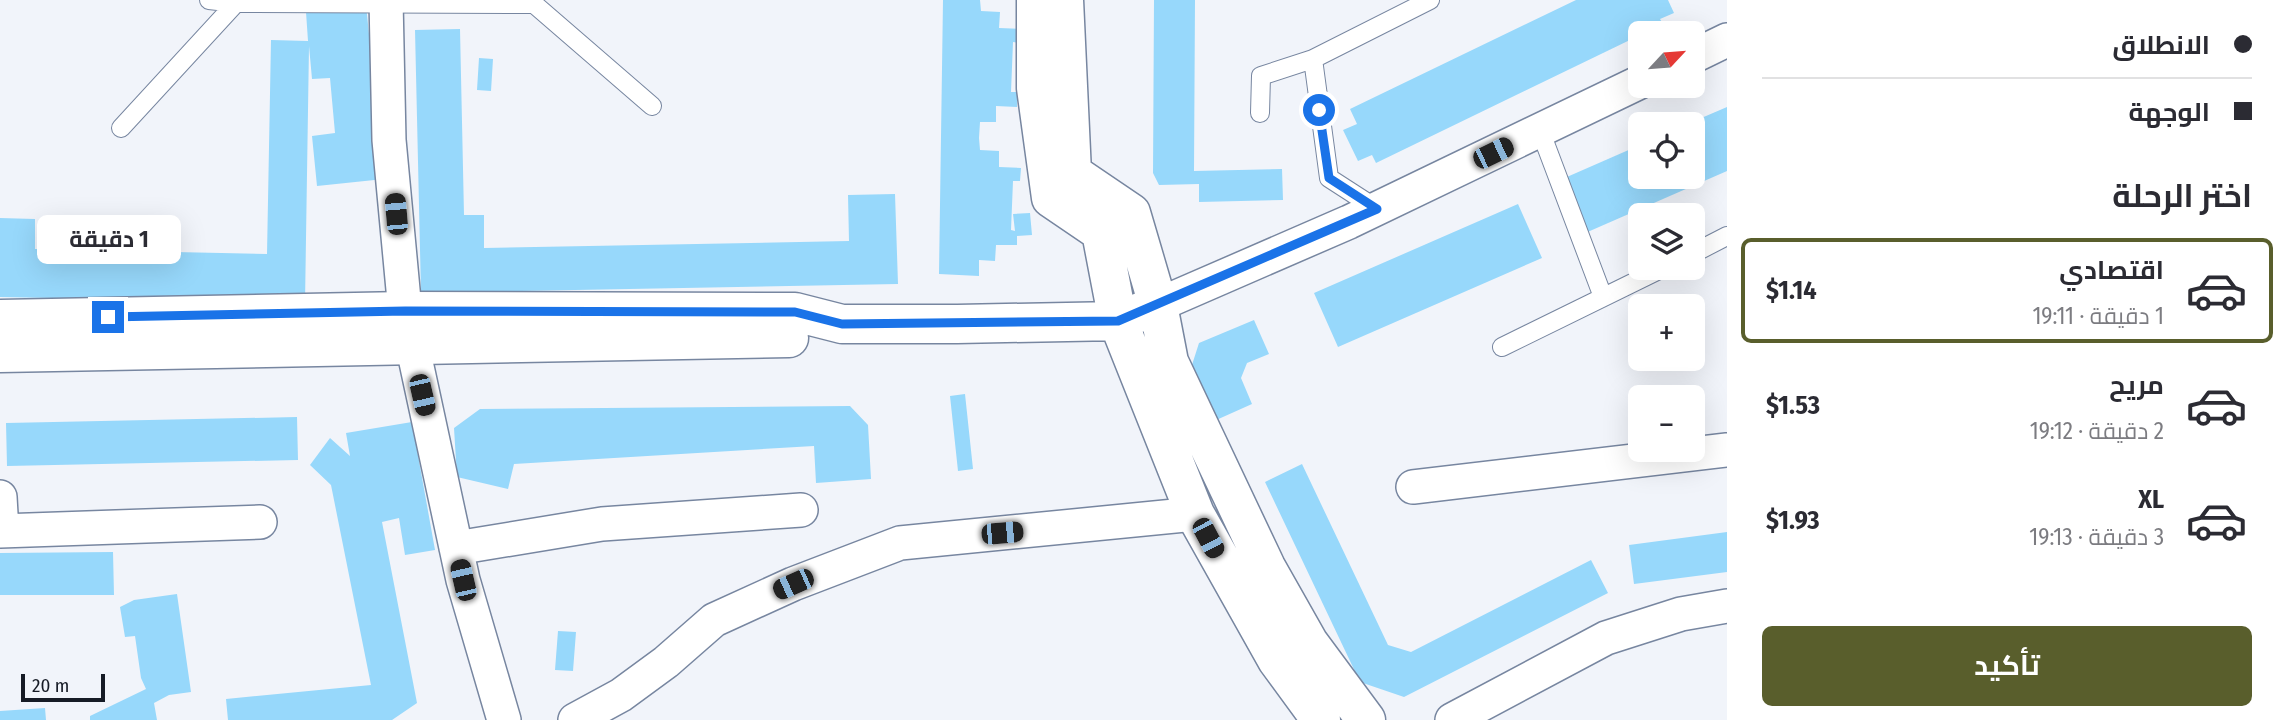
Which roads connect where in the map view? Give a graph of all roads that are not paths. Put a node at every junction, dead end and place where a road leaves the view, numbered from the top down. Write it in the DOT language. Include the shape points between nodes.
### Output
graph roads {
  1 [pos="209,0"];
  2 [pos="1036,0"];
  3 [pos="1064,0"];
  4 [pos="1430,0"];
  5 [pos="386,2"];
  6 [pos="236,3"];
  7 [pos="1727,40"];
  8 [pos="1705,51"];
  9 [pos="1313,59"];
  10 [pos="1628,88"];
  11 [pos="652,106"];
  12 [pos="1260,113"];
  13 [pos="121,128"];
  14 [pos="1539,130"];
  15 [pos="1377,209"];
  16 [pos="1727,236"];
  17 [pos="1705,247"];
  18 [pos="1639,280"];
  19 [pos="1603,297"];
  20 [pos="1158,305"];
  21 [pos="0,319"];
  22 [pos="1118,321"];
  23 [pos="408,327"];
  24 [pos="1502,347"];
  25 [pos="0,353"];
  26 [pos="1727,450"];
  27 [pos="1413,487"];
  28 [pos="0,497"];
  29 [pos="801,510"];
  30 [pos="1195,514"];
  31 [pos="260,522"];
  32 [pos="1,531"];
  33 [pos="456,548"];
  34 [pos="1727,606"];
  35 [pos="504,720"];
  36 [pos="575,720"];
  37 [pos="1321,720"];
  38 [pos="1366,720"];
  39 [pos="1452,720"];
  1 -- 6 [label="lane"];
  2 -- 22 [label="main road" via="1036,88 1051,198 1101,232"];
  3 -- 20 [label="main road" via="1072,173 1130,213"];
  4 -- 9 [label="lane"];
  5 -- 6 [label="lane"];
  5 -- 11 [label="lane" via="534,4"];
  5 -- 23 [label="street" via="389,141"];
  6 -- 13 [label="lane"];
  7 -- 8 [label="street"];
  9 -- 12 [label="lane" via="1261,76"];
  9 -- 15 [label="lane" via="1329,178"];
  10 -- 14 [label="street"];
  14 -- 15 [label="street"];
  14 -- 19 [label="lane"];
  15 -- 20 [label="street"];
  16 -- 17 [label="lane"];
  18 -- 19 [label="lane"];
  19 -- 24 [label="lane"];
  20 -- 22 [label="main road"];
  20 -- 38 [label="main road" via="1169,362 1266,567 1309,643"];
  21 -- 23 [label="main road"];
  22 -- 23 [label="main road" via="842,324 798,338"];
  22 -- 30 [label="main road"];
  23 -- 25 [label="main road"];
  23 -- 33 [label="street"];
  26 -- 27 [label="street"];
  28 -- 32 [label="street"];
  29 -- 33 [label="street" via="602,524"];
  30 -- 36 [label="street" via="900,543 714,620 621,695"];
  30 -- 37 [label="main road" via="1277,660"];
  31 -- 32 [label="street"];
  33 -- 35 [label="street"];
  34 -- 39 [label="street" via="1681,614 1606,638"];
}
